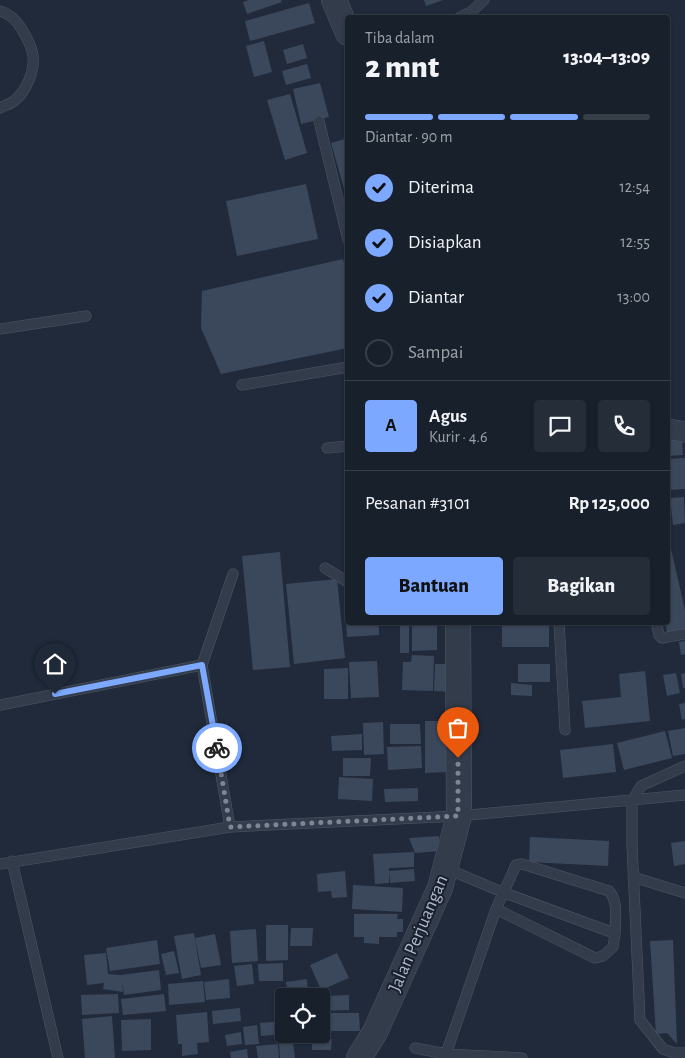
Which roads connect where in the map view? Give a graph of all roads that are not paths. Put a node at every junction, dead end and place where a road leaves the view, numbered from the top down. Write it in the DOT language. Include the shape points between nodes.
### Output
graph roads {
  1 [pos="334,0"];
  2 [pos="484,0"];
  3 [pos="0,11"];
  4 [pos="465,15"];
  5 [pos="345,26"];
  6 [pos="0,108"];
  7 [pos="319,121"];
  8 [pos="345,228"];
  9 [pos="86,316"];
  10 [pos="0,329"];
  11 [pos="345,368"];
  12 [pos="242,385"];
  13 [pos="670,429"];
  14 [pos="685,432"];
  15 [pos="345,446"];
  16 [pos="326,448"];
  17 [pos="325,568"];
  18 [pos="233,574"];
  19 [pos="345,580"];
  20 [pos="458,625"];
  21 [pos="559,625"];
  22 [pos="657,625"];
  23 [pos="685,634"];
  24 [pos="202,665"];
  25 [pos="0,705"];
  26 [pos="565,730"];
  27 [pos="685,766"];
  28 [pos="685,795"];
  29 [pos="632,801"];
  30 [pos="458,816"];
  31 [pos="230,827"];
  32 [pos="12,861"];
  33 [pos="0,864"];
  34 [pos="445,868"];
  35 [pos="633,877"];
  36 [pos="502,892"];
  37 [pos="685,893"];
  38 [pos="496,909"];
  39 [pos="615,934"];
  40 [pos="415,1048"];
  41 [pos="685,1054"];
  42 [pos="444,1056"];
  43 [pos="58,1058"];
  44 [pos="359,1058"];
  45 [pos="522,1058"];
  1 -- 5 [label="street"];
  2 -- 4 [label="lane"];
  3 -- 6 [label="lane" via="16,20 26,35 33,58 23,93 14,102"];
  7 -- 8 [label="lane"];
  9 -- 10 [label="lane"];
  11 -- 12 [label="lane"];
  13 -- 14 [label="street"];
  15 -- 16 [label="lane"];
  17 -- 19 [label="lane"];
  18 -- 24 [label="lane"];
  20 -- 30 [label="street, Jalan Perjuangan"];
  21 -- 26 [label="lane"];
  22 -- 23 [label="lane" via="662,638"];
  24 -- 25 [label="lane"];
  24 -- 31 [label="lane"];
  27 -- 29 [label="lane" via="641,786"];
  28 -- 29 [label="lane"];
  29 -- 30 [label="lane"];
  29 -- 35 [label="lane"];
  30 -- 31 [label="lane"];
  30 -- 34 [label="street, Jalan Perjuangan"];
  31 -- 32 [label="lane"];
  32 -- 33 [label="lane"];
  32 -- 43 [label="lane"];
  34 -- 36 [label="lane"];
  34 -- 44 [label="street, Jalan Perjuangan" via="429,914"];
  35 -- 37 [label="lane"];
  35 -- 41 [label="lane" via="640,1020 663,1049"];
  36 -- 38 [label="lane"];
  36 -- 39 [label="lane"];
  36 -- 39 [label="lane" via="516,865 522,864 609,891 615,903"];
  38 -- 39 [label="lane" via="595,958 613,948"];
  38 -- 42 [label="lane"];
  40 -- 42 [label="lane"];
  42 -- 45 [label="lane"];
}
